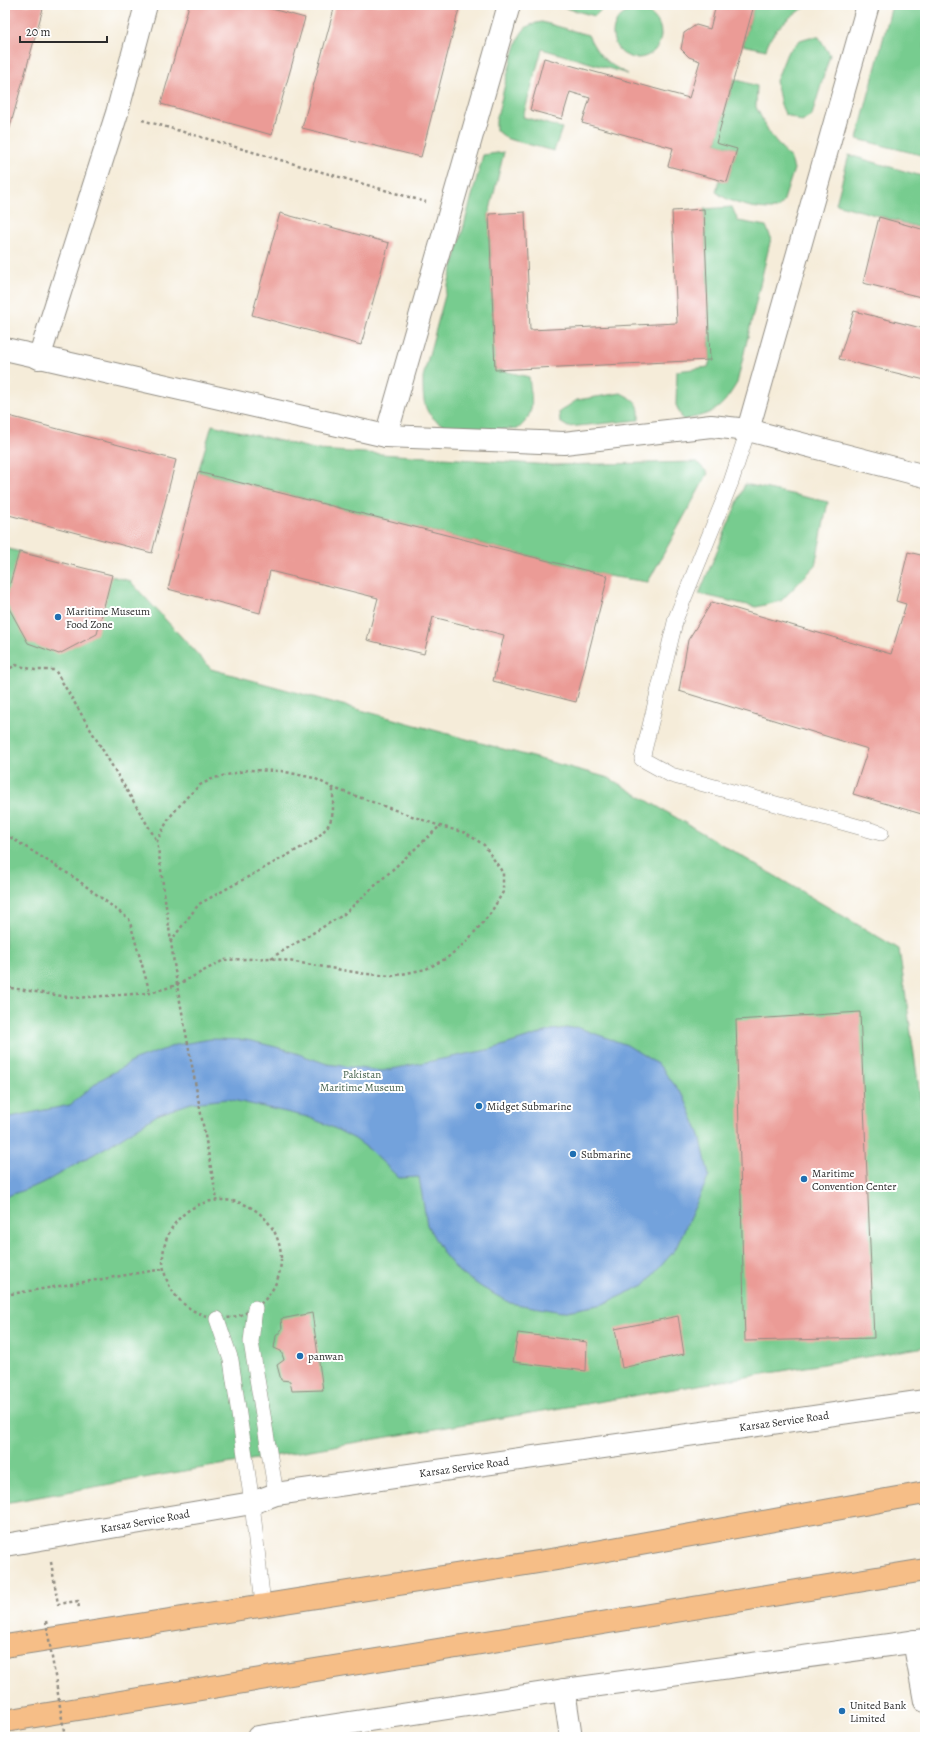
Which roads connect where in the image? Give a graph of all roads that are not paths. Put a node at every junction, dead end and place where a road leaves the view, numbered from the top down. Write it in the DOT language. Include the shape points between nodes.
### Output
graph roads {
  1 [pos="146,5"];
  2 [pos="509,5"];
  3 [pos="868,5"];
  4 [pos="5,349"];
  5 [pos="39,358"];
  6 [pos="748,430"];
  7 [pos="386,436"];
  8 [pos="925,476"];
  9 [pos="881,833"];
  10 [pos="255,1308"];
  11 [pos="217,1319"];
  12 [pos="925,1401"];
  13 [pos="925,1493"];
  14 [pos="276,1494"];
  15 [pos="252,1503"];
  16 [pos="5,1546"];
  17 [pos="925,1570"];
  18 [pos="264,1605"];
  19 [pos="920,1640"];
  20 [pos="5,1646"];
  21 [pos="564,1690"];
  22 [pos="925,1701"];
  23 [pos="5,1721"];
  24 [pos="258,1737"];
  25 [pos="571,1737"];
  1 -- 5 [label="street" via="117,113"];
  2 -- 7 [label="street"];
  3 -- 6 [label="street"];
  4 -- 5 [label="street"];
  5 -- 7 [label="street"];
  6 -- 7 [label="street" via="711,426 564,442"];
  6 -- 8 [label="street"];
  6 -- 9 [label="lane" via="731,482 676,618 642,759 671,776"];
  10 -- 14 [label="lane" via="251,1342"];
  11 -- 15 [label="lane" via="231,1360"];
  12 -- 14 [label="street, Karsaz Service Road"];
  13 -- 18 [label="highway" via="557,1559"];
  14 -- 15 [label="street, Karsaz Service Road"];
  15 -- 16 [label="street, Karsaz Service Road"];
  15 -- 18 [label="lane"];
  17 -- 23 [label="highway"];
  18 -- 20 [label="highway"];
  19 -- 21 [label="street"];
  19 -- 22 [label="street"];
  21 -- 24 [label="street"];
  21 -- 25 [label="street"];
}
